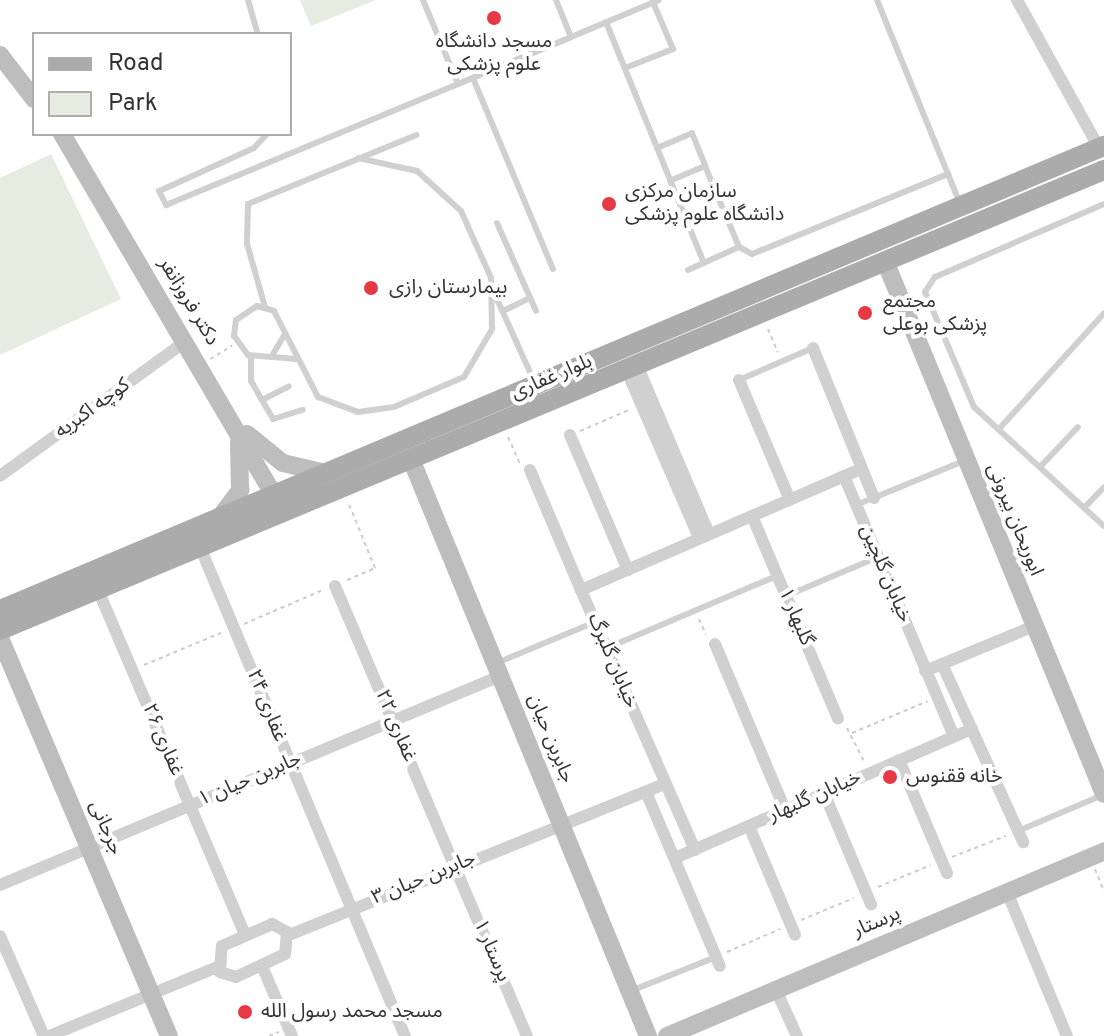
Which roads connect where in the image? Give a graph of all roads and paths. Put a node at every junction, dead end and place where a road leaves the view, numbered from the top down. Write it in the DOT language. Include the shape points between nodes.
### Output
graph roads {
  1 [pos="248,0"];
  2 [pos="423,0"];
  3 [pos="556,0"];
  4 [pos="877,0"];
  5 [pos="1017,0"];
  6 [pos="656,1"];
  7 [pos="606,22"];
  8 [pos="257,32"];
  9 [pos="571,37"];
  10 [pos="0,55"];
  11 [pos="625,68"];
  12 [pos="473,78"];
  13 [pos="458,84"];
  14 [pos="32,96"];
  15 [pos="416,135"];
  16 [pos="63,136"];
  17 [pos="265,136"];
  18 [pos="1101,147"];
  19 [pos="657,148"];
  20 [pos="358,158"];
  21 [pos="705,166"];
  22 [pos="332,168"];
  23 [pos="1104,170"];
  24 [pos="948,174"];
  25 [pos="335,177"];
  26 [pos="670,181"];
  27 [pos="1104,204"];
  28 [pos="961,206"];
  29 [pos="497,223"];
  30 [pos="739,247"];
  31 [pos="885,261"];
  32 [pos="704,263"];
  33 [pos="553,269"];
  34 [pos="688,270"];
  35 [pos="494,293"];
  36 [pos="530,298"];
  37 [pos="265,307"];
  38 [pos="503,311"];
  39 [pos="536,311"];
  40 [pos="761,313"];
  41 [pos="1104,313"];
  42 [pos="285,334"];
  43 [pos="186,341"];
  44 [pos="236,344"];
  45 [pos="813,348"];
  46 [pos="271,355"];
  47 [pos="251,356"];
  48 [pos="296,359"];
  49 [pos="781,362"];
  50 [pos="200,365"];
  51 [pos="631,367"];
  52 [pos="739,380"];
  53 [pos="536,385"];
  54 [pos="289,386"];
  55 [pos="262,400"];
  56 [pos="641,404"];
  57 [pos="303,410"];
  58 [pos="233,421"];
  59 [pos="501,421"];
  60 [pos="1078,427"];
  61 [pos="999,429"];
  62 [pos="570,435"];
  63 [pos="411,459"];
  64 [pos="966,460"];
  65 [pos="1040,467"];
  66 [pos="861,469"];
  67 [pos="530,470"];
  68 [pos="326,473"];
  69 [pos="0,476"];
  70 [pos="844,476"];
  71 [pos="1104,487"];
  72 [pos="342,488"];
  73 [pos="274,495"];
  74 [pos="874,498"];
  75 [pos="790,500"];
  76 [pos="856,505"];
  77 [pos="1084,508"];
  78 [pos="752,516"];
  79 [pos="219,518"];
  80 [pos="1104,526"];
  81 [pos="704,536"];
  82 [pos="200,547"];
  83 [pos="878,557"];
  84 [pos="628,570"];
  85 [pos="777,576"];
  86 [pos="335,586"];
  87 [pos="98,590"];
  88 [pos="581,590"];
  89 [pos="786,596"];
  90 [pos="0,610"];
  91 [pos="696,611"];
  92 [pos="595,622"];
  93 [pos="1034,626"];
  94 [pos="233,628"];
  95 [pos="0,630"];
  96 [pos="0,638"];
  97 [pos="715,644"];
  98 [pos="607,648"];
  99 [pos="942,664"];
  100 [pos="132,670"];
  101 [pos="498,670"];
  102 [pos="925,671"];
  103 [pos="937,698"];
  104 [pos="838,719"];
  105 [pos="392,721"];
  106 [pos="972,729"];
  107 [pos="852,733"];
  108 [pos="954,736"];
  109 [pos="899,760"];
  110 [pos="289,764"];
  111 [pos="869,773"];
  112 [pos="665,784"];
  113 [pos="646,792"];
  114 [pos="824,793"];
  115 [pos="1104,794"];
  116 [pos="190,805"];
  117 [pos="785,810"];
  118 [pos="560,823"];
  119 [pos="749,826"];
  120 [pos="1020,836"];
  121 [pos="89,848"];
  122 [pos="695,850"];
  123 [pos="1097,854"];
  124 [pos="675,858"];
  125 [pos="455,866"];
  126 [pos="947,873"];
  127 [pos="0,885"];
  128 [pos="1104,891"];
  129 [pos="1007,892"];
  130 [pos="871,904"];
  131 [pos="350,909"];
  132 [pos="245,935"];
  133 [pos="289,935"];
  134 [pos="795,935"];
  135 [pos="0,936"];
  136 [pos="718,962"];
  137 [pos="262,966"];
  138 [pos="217,967"];
  139 [pos="776,990"];
  140 [pos="630,992"];
  141 [pos="151,994"];
  142 [pos="644,1035"];
  143 [pos="46,1036"];
  144 [pos="169,1036"];
  145 [pos="292,1036"];
  146 [pos="405,1036"];
  147 [pos="527,1036"];
  148 [pos="667,1036"];
  149 [pos="797,1036"];
  150 [pos="1067,1036"];
  1 -- 8 [label="lane"];
  2 -- 13 [label="lane"];
  3 -- 9 [label="lane"];
  4 -- 24 [label="lane"];
  5 -- 18 [label="street"];
  6 -- 7 [label="lane"];
  6 -- 11 [label="lane" via="673,49"];
  7 -- 9 [label="lane"];
  7 -- 11 [label="lane"];
  9 -- 12 [label="lane"];
  10 -- 14 [label="street"];
  11 -- 19 [label="lane"];
  12 -- 13 [label="lane"];
  12 -- 33 [label="lane"];
  13 -- 17 [label="lane" via="166,205 159,191 254,148"];
  15 -- 20 [label="lane"];
  16 -- 43 [label="street, دکتر فروزانفر"];
  18 -- 28 [label="main road, بلوار غفاری"];
  19 -- 21 [label="lane" via="692,133"];
  19 -- 26 [label="lane"];
  20 -- 22 [label="lane"];
  20 -- 35 [label="lane" via="417,171 448,195 482,245"];
  21 -- 26 [label="lane"];
  21 -- 30 [label="lane"];
  22 -- 25 [label="lane"];
  22 -- 37 [label="lane" via="257,198 244,211"];
  23 -- 31 [label="main road, بلوار غفاری"];
  24 -- 28 [label="lane"];
  24 -- 30 [label="lane" via="758,254"];
  26 -- 32 [label="lane"];
  27 -- 61 [label="lane" via="935,277 925,287 967,397"];
  28 -- 53 [label="main road, بلوار غفاری"];
  29 -- 36 [label="lane"];
  30 -- 32 [label="lane"];
  31 -- 40 [label="main road, بلوار غفاری"];
  31 -- 64 [label="street, ابوریحان بیرونی"];
  32 -- 34 [label="lane"];
  35 -- 38 [label="lane"];
  35 -- 48 [label="lane" via="492,329 476,367 394,407 358,412 329,404"];
  36 -- 38 [label="lane"];
  36 -- 39 [label="lane"];
  37 -- 42 [label="lane" via="280,317"];
  37 -- 44 [label="lane" via="241,313"];
  38 -- 53 [label="lane"];
  40 -- 49 [label="path"];
  40 -- 51 [label="main road, بلوار غفاری"];
  41 -- 61 [label="lane"];
  42 -- 46 [label="lane"];
  42 -- 48 [label="lane"];
  43 -- 50 [label="street, دکتر فروزانفر"];
  43 -- 69 [label="street, کوچه اکبریه"];
  44 -- 47 [label="lane"];
  44 -- 50 [label="path"];
  45 -- 49 [label="lane"];
  45 -- 66 [label="street"];
  46 -- 47 [label="lane"];
  46 -- 48 [label="lane"];
  47 -- 55 [label="lane" via="251,381"];
  49 -- 52 [label="lane"];
  50 -- 58 [label="street, دکتر فروزانفر"];
  51 -- 56 [label="street"];
  51 -- 59 [label="main road, بلوار غفاری"];
  51 -- 81 [label="street"];
  52 -- 75 [label="street"];
  53 -- 68 [label="main road, بلوار غفاری"];
  54 -- 55 [label="lane"];
  55 -- 57 [label="lane" via="277,421"];
  56 -- 62 [label="path"];
  56 -- 81 [label="street"];
  58 -- 68 [label="street" via="283,463"];
  58 -- 73 [label="street, دکتر فروزانفر"];
  58 -- 79 [label="street" via="240,490"];
  59 -- 63 [label="main road, بلوار غفاری"];
  59 -- 67 [label="path" via="521,468"];
  60 -- 65 [label="lane"];
  61 -- 65 [label="lane"];
  62 -- 84 [label="street"];
  63 -- 72 [label="main road, بلوار غفاری"];
  63 -- 101 [label="street, جابربن حیان"];
  64 -- 74 [label="lane"];
  64 -- 93 [label="street, ابوریحان بیرونی"];
  65 -- 77 [label="lane"];
  66 -- 70 [label="street, خیابان گلبرگ"];
  66 -- 74 [label="street"];
  67 -- 88 [label="street"];
  68 -- 73 [label="main road, بلوار غفاری"];
  70 -- 75 [label="street, خیابان گلبرگ"];
  70 -- 76 [label="street, خیابان گلچین"];
  71 -- 77 [label="lane"];
  72 -- 82 [label="main road, بلوار غفاری"];
  72 -- 86 [label="path" via="375,568"];
  73 -- 79 [label="main road, بلوار غفاری"];
  74 -- 76 [label="lane"];
  75 -- 78 [label="street, خیابان گلبرگ"];
  76 -- 83 [label="street, خیابان گلچین"];
  77 -- 80 [label="lane"];
  78 -- 81 [label="street, خیابان گلبرگ"];
  78 -- 85 [label="street, گلبهار ۱"];
  79 -- 90 [label="main road, بلوار غفاری"];
  81 -- 84 [label="street, خیابان گلبرگ"];
  82 -- 87 [label="main road, بلوار غفاری"];
  82 -- 94 [label="street, غفاری ۲۴"];
  83 -- 89 [label="lane"];
  83 -- 102 [label="street, خیابان گلچین"];
  84 -- 88 [label="street, خیابان گلبرگ"];
  85 -- 89 [label="street, گلبهار ۱"];
  85 -- 91 [label="lane"];
  86 -- 94 [label="path"];
  86 -- 105 [label="street, غفاری ۲۲"];
  87 -- 95 [label="main road, بلوار غفاری"];
  87 -- 100 [label="street, غفاری ۲۶"];
  88 -- 92 [label="street, خیابان گلبرگ"];
  89 -- 104 [label="street, گلبهار ۱"];
  91 -- 97 [label="path"];
  91 -- 98 [label="lane"];
  92 -- 98 [label="street, خیابان گلبرگ"];
  92 -- 101 [label="lane"];
  93 -- 99 [label="street"];
  93 -- 115 [label="street, ابوریحان بیرونی"];
  94 -- 100 [label="path"];
  94 -- 110 [label="street, غفاری ۲۴"];
  96 -- 121 [label="street, جرجانی"];
  97 -- 117 [label="street"];
  98 -- 112 [label="street, خیابان گلبرگ"];
  99 -- 102 [label="street"];
  99 -- 106 [label="street"];
  100 -- 116 [label="street, غفاری ۲۶"];
  101 -- 105 [label="street, جابربن حیان ۱"];
  101 -- 118 [label="street, جابربن حیان"];
  102 -- 103 [label="street"];
  103 -- 107 [label="path"];
  103 -- 108 [label="street"];
  104 -- 107 [label="path"];
  105 -- 110 [label="street, جابربن حیان ۱"];
  105 -- 125 [label="street, غفاری ۲۲"];
  106 -- 108 [label="street, خیابان گلبهار"];
  106 -- 120 [label="street"];
  107 -- 111 [label="path"];
  108 -- 109 [label="street, خیابان گلبهار"];
  109 -- 111 [label="street, خیابان گلبهار"];
  109 -- 126 [label="street"];
  110 -- 116 [label="street, جابربن حیان ۱"];
  110 -- 131 [label="street, غفاری ۲۴"];
  111 -- 114 [label="street, خیابان گلبهار"];
  112 -- 113 [label="street, جابربن حیان ۳"];
  112 -- 122 [label="street, خیابان گلبرگ"];
  113 -- 118 [label="street, جابربن حیان ۳"];
  113 -- 124 [label="street"];
  114 -- 117 [label="street, خیابان گلبهار"];
  114 -- 130 [label="street"];
  115 -- 120 [label="lane"];
  116 -- 121 [label="street, جابربن حیان ۱"];
  116 -- 132 [label="street, غفاری ۲۶"];
  117 -- 119 [label="street, خیابان گلبهار"];
  118 -- 125 [label="street, جابربن حیان ۳"];
  118 -- 140 [label="street, جابربن حیان"];
  119 -- 122 [label="street, خیابان گلبهار"];
  119 -- 134 [label="street"];
  121 -- 127 [label="street, جابربن حیان ۱"];
  121 -- 141 [label="street, جرجانی"];
  122 -- 124 [label="street, خیابان گلبهار"];
  123 -- 128 [label="path"];
  123 -- 129 [label="street, پرستار"];
  124 -- 136 [label="street"];
  125 -- 131 [label="street, جابربن حیان ۳"];
  125 -- 147 [label="street, پرستار ۱"];
  129 -- 139 [label="street, پرستار"];
  129 -- 150 [label="street"];
  131 -- 133 [label="street, جابربن حیان ۳"];
  131 -- 146 [label="street, غفاری ۲۴"];
  132 -- 133 [label="street" via="272,924"];
  132 -- 138 [label="street" via="222,946"];
  133 -- 137 [label="street" via="285,954"];
  135 -- 143 [label="street"];
  136 -- 140 [label="lane"];
  137 -- 138 [label="street" via="236,977"];
  137 -- 145 [label="street"];
  138 -- 141 [label="street"];
  139 -- 148 [label="street, پرستار"];
  139 -- 149 [label="street"];
  140 -- 142 [label="street, جابربن حیان"];
  141 -- 143 [label="street"];
  141 -- 144 [label="street, جرجانی"];
}
